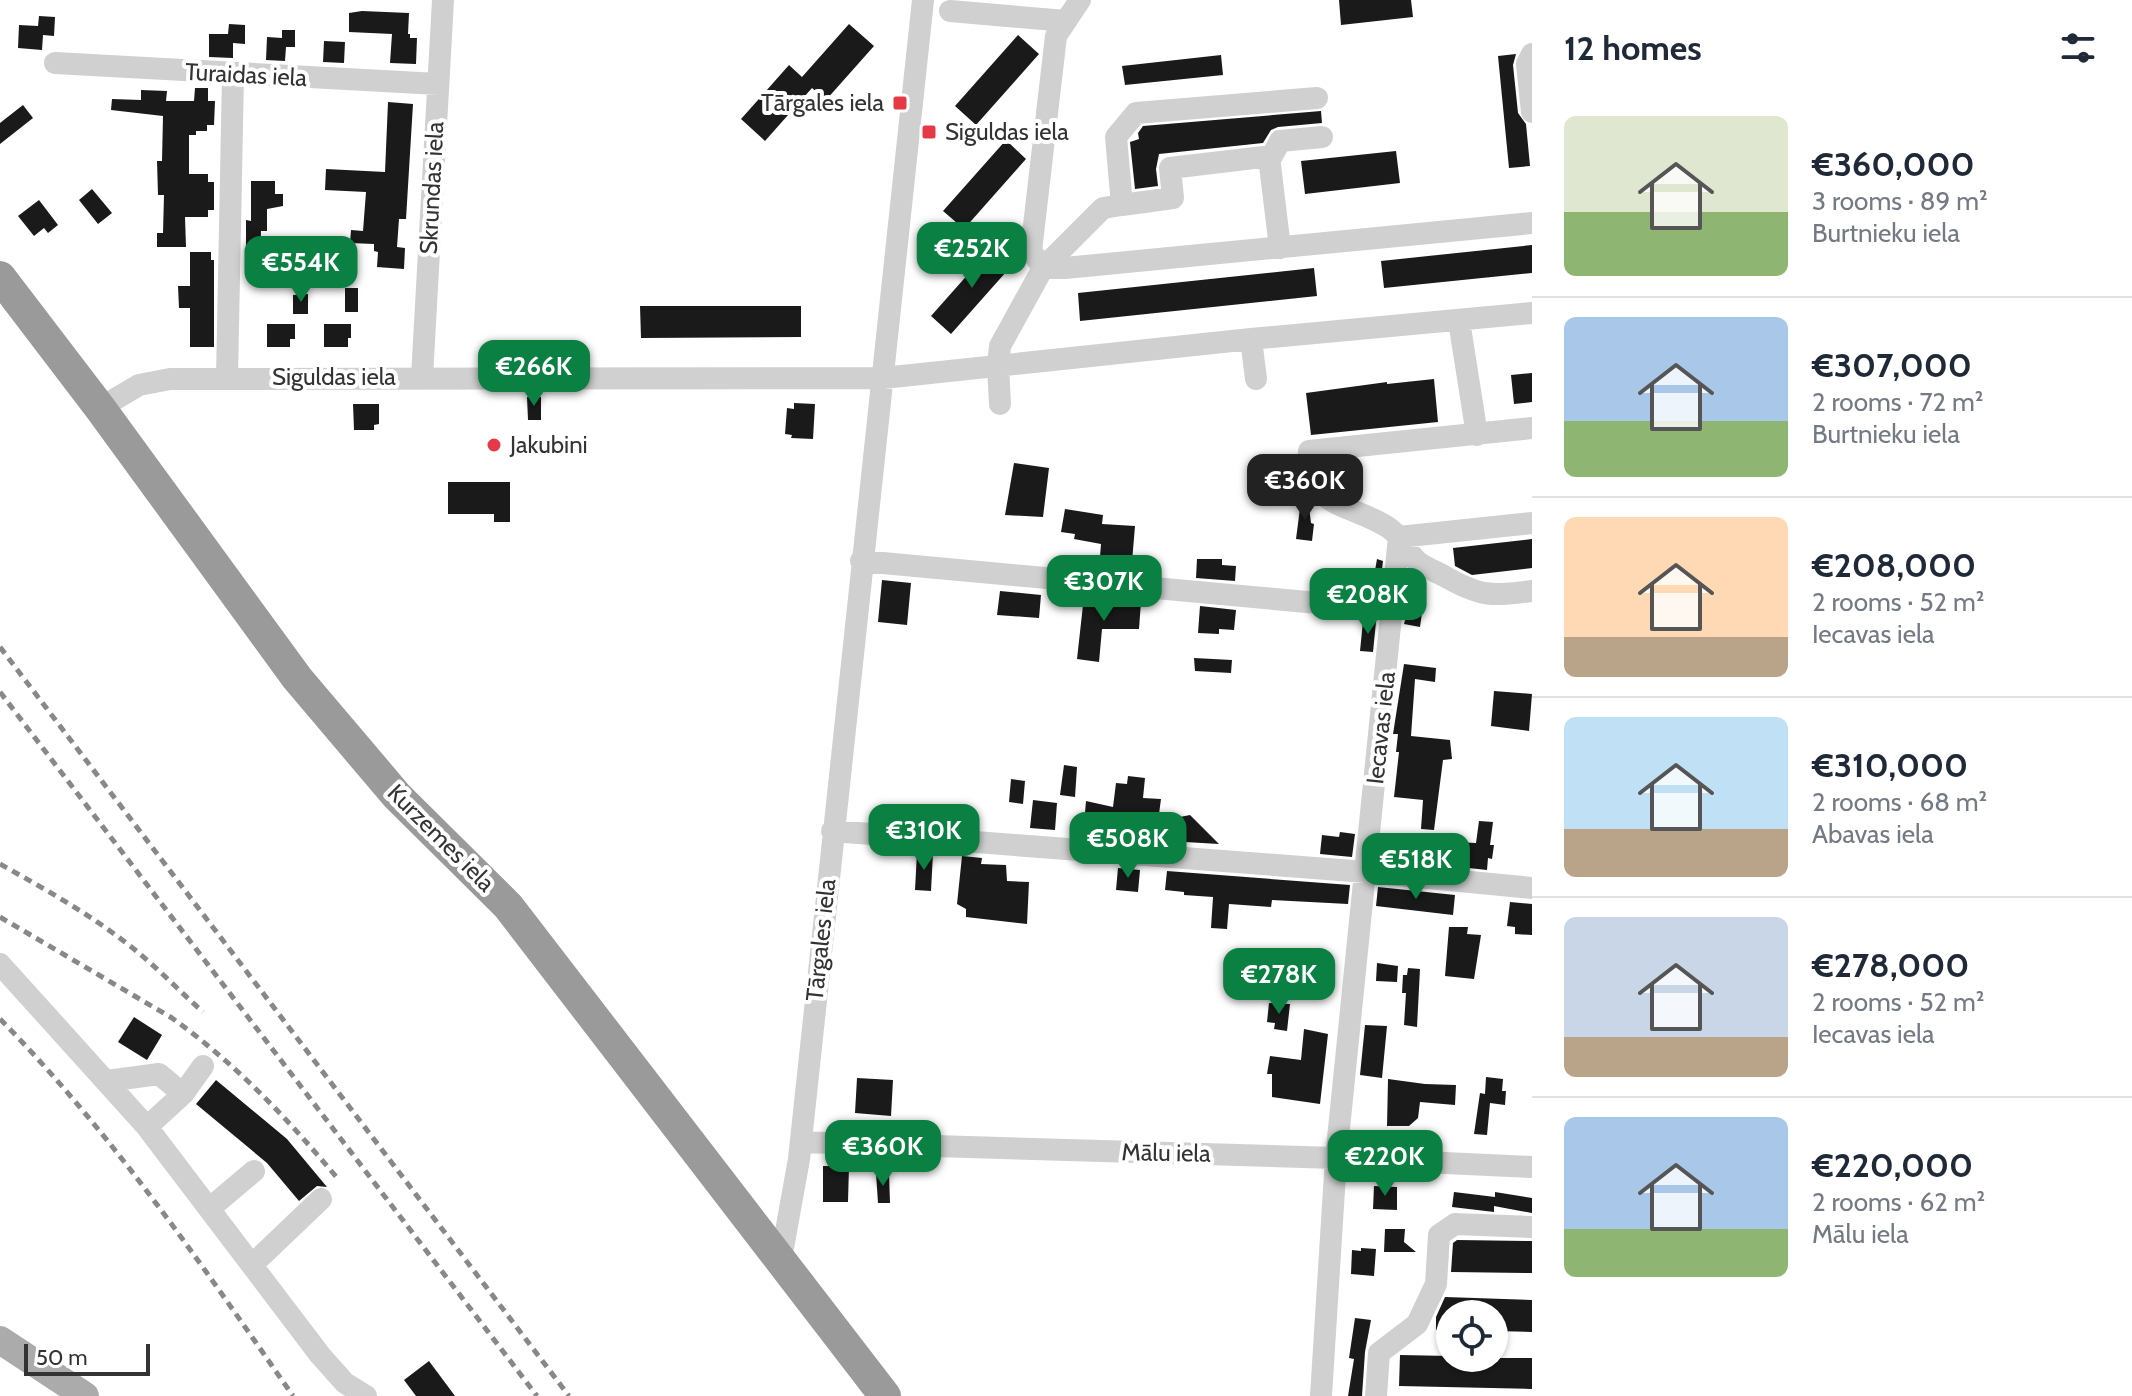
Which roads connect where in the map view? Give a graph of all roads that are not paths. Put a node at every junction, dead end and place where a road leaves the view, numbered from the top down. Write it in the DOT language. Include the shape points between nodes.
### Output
graph roads {
  1 [pos="443,0"];
  2 [pos="923,0"];
  3 [pos="1080,0"];
  4 [pos="950,11"];
  5 [pos="1066,21"];
  6 [pos="1532,54"];
  7 [pos="55,63"];
  8 [pos="233,75"];
  9 [pos="438,84"];
  10 [pos="1317,98"];
  11 [pos="1532,112"];
  12 [pos="1322,137"];
  13 [pos="1269,157"];
  14 [pos="1122,205"];
  15 [pos="1532,223"];
  16 [pos="1280,248"];
  17 [pos="1043,268"];
  18 [pos="0,277"];
  19 [pos="1532,313"];
  20 [pos="1459,321"];
  21 [pos="1251,339"];
  22 [pos="998,366"];
  23 [pos="422,377"];
  24 [pos="227,378"];
  25 [pos="883,378"];
  26 [pos="1256,379"];
  27 [pos="1000,404"];
  28 [pos="100,408"];
  29 [pos="1532,428"];
  30 [pos="1477,435"];
  31 [pos="1532,523"];
  32 [pos="1399,537"];
  33 [pos="861,561"];
  34 [pos="1532,591"];
  35 [pos="1394,610"];
  36 [pos="832,831"];
  37 [pos="1366,872"];
  38 [pos="1532,888"];
  39 [pos="0,964"];
  40 [pos="203,1066"];
  41 [pos="107,1081"];
  42 [pos="183,1094"];
  43 [pos="147,1127"];
  44 [pos="801,1142"];
  45 [pos="1336,1158"];
  46 [pos="1532,1167"];
  47 [pos="254,1171"];
  48 [pos="321,1199"];
  49 [pos="209,1209"];
  50 [pos="1532,1227"];
  51 [pos="781,1259"];
  52 [pos="252,1265"];
  53 [pos="0,1340"];
  54 [pos="85,1396"];
  55 [pos="366,1396"];
  56 [pos="885,1396"];
  57 [pos="1321,1396"];
  58 [pos="1376,1396"];
  1 -- 9 [label="street, Skrundas iela"];
  2 -- 25 [label="street, Tārgales iela"];
  3 -- 5 [label="street"];
  4 -- 5 [label="street"];
  5 -- 17 [label="street" via="1056,36 1031,251"];
  6 -- 11 [label="street" via="1527,64"];
  7 -- 8 [label="street, Turaidas iela"];
  8 -- 9 [label="street, Turaidas iela"];
  8 -- 24 [label="street"];
  9 -- 23 [label="street, Skrundas iela"];
  10 -- 14 [label="street" via="1136,113 1116,137"];
  12 -- 13 [label="street" via="1280,141"];
  13 -- 14 [label="street" via="1170,168 1173,198"];
  13 -- 16 [label="street"];
  14 -- 17 [label="street" via="1103,208"];
  15 -- 16 [label="street"];
  16 -- 17 [label="street"];
  17 -- 22 [label="street" via="1000,346"];
  18 -- 28 [label="highway, Kurzemes iela"];
  19 -- 20 [label="street, Siguldas iela"];
  20 -- 21 [label="street, Siguldas iela"];
  20 -- 30 [label="street"];
  21 -- 22 [label="street, Siguldas iela"];
  21 -- 26 [label="street"];
  22 -- 25 [label="street, Siguldas iela"];
  22 -- 27 [label="street"];
  23 -- 24 [label="street, Siguldas iela"];
  23 -- 25 [label="street, Siguldas iela"];
  24 -- 28 [label="street, Siguldas iela" via="139,385"];
  25 -- 33 [label="street, Tārgales iela"];
  28 -- 51 [label="highway, Kurzemes iela" via="297,678 397,796 508,906"];
  29 -- 30 [label="street"];
  30 -- 32 [label="street" via="1309,451 1311,485"];
  31 -- 32 [label="street"];
  32 -- 34 [label="street" via="1417,561 1470,591 1491,596"];
  32 -- 35 [label="street, Iecavas iela"];
  33 -- 35 [label="street"];
  33 -- 36 [label="street, Tārgales iela"];
  35 -- 37 [label="street, Iecavas iela"];
  36 -- 37 [label="street"];
  36 -- 44 [label="street, Tārgales iela"];
  37 -- 38 [label="street"];
  37 -- 45 [label="street, Iecavas iela"];
  39 -- 41 [label="street"];
  40 -- 42 [label="street"];
  41 -- 42 [label="street" via="159,1074"];
  41 -- 43 [label="street"];
  42 -- 43 [label="street"];
  43 -- 49 [label="street"];
  44 -- 45 [label="street, Mālu iela"];
  44 -- 51 [label="street, Tārgales iela"];
  45 -- 46 [label="street, Mālu iela"];
  45 -- 57 [label="street, Iecavas iela"];
  47 -- 49 [label="street"];
  48 -- 52 [label="street"];
  49 -- 52 [label="street"];
  50 -- 58 [label="street" via="1455,1224 1439,1235 1436,1284 1417,1324 1379,1353"];
  51 -- 56 [label="highway, Kurzemes iela"];
  52 -- 55 [label="street" via="320,1355 345,1383"];
  53 -- 54 [label="main road"];
}
